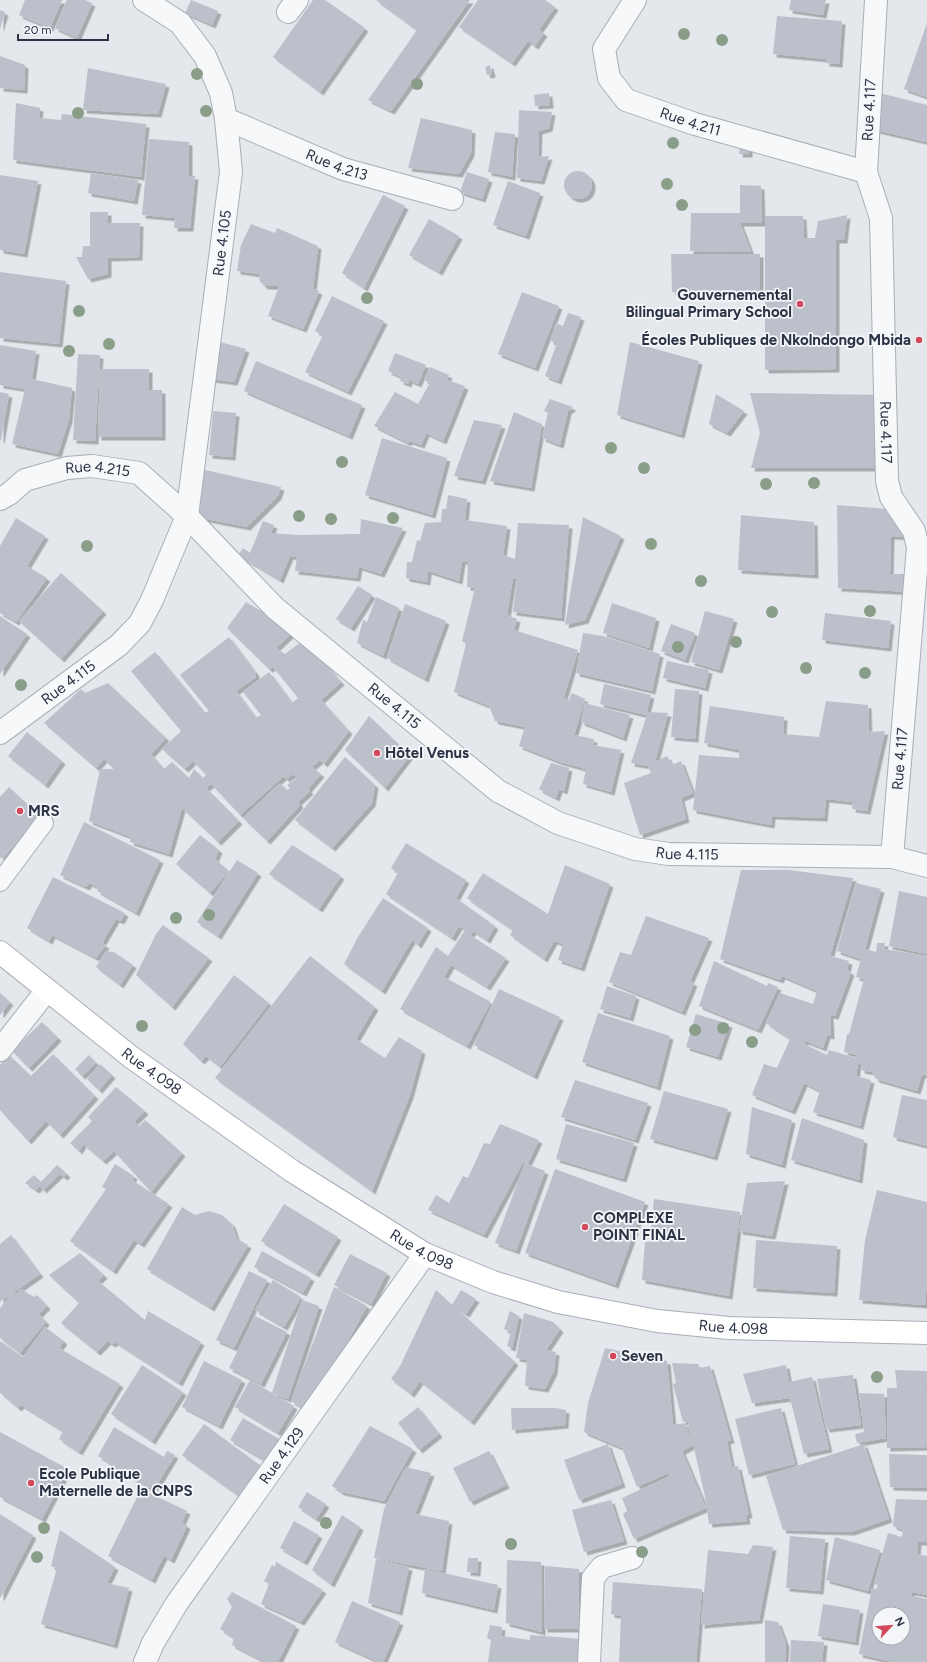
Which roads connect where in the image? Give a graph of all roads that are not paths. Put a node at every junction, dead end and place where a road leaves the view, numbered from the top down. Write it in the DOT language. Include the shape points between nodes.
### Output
graph roads {
  1 [pos="144,0"];
  2 [pos="635,0"];
  3 [pos="876,0"];
  4 [pos="226,119"];
  5 [pos="866,172"];
  6 [pos="452,199"];
  7 [pos="0,499"];
  8 [pos="187,516"];
  9 [pos="0,733"];
  10 [pos="44,823"];
  11 [pos="892,857"];
  12 [pos="927,866"];
  13 [pos="2,876"];
  14 [pos="0,952"];
  15 [pos="47,990"];
  16 [pos="0,1050"];
  17 [pos="425,1254"];
  18 [pos="927,1333"];
  19 [pos="632,1558"];
  20 [pos="145,1662"];
  21 [pos="589,1662"];
  1 -- 4 [label="street, Rue 4.105" via="180,24 204,56 221,93"];
  2 -- 5 [label="street, Rue 4.211" via="604,49 609,78 626,100 695,124"];
  3 -- 5 [label="street, Rue 4.117"];
  4 -- 6 [label="street, Rue 4.213" via="343,169"];
  4 -- 8 [label="street, Rue 4.105" via="231,172"];
  5 -- 11 [label="street, Rue 4.117" via="881,218 886,480 891,497 914,531 918,547"];
  7 -- 8 [label="street, Rue 4.215" via="25,480 67,468 92,466 139,473"];
  8 -- 9 [label="street, Rue 4.115" via="140,623 118,645"];
  8 -- 11 [label="street, Rue 4.115" via="275,608 498,790 558,823 635,849 669,854"];
  10 -- 13 [label="lane"];
  11 -- 12 [label="street, Rue 4.115"];
  14 -- 15 [label="main road, Rue 4.098"];
  15 -- 16 [label="street"];
  15 -- 17 [label="main road, Rue 4.098" via="131,1057 286,1167"];
  17 -- 18 [label="main road, Rue 4.098" via="493,1282 558,1302 657,1321 729,1328"];
  17 -- 20 [label="street, Rue 4.129" via="177,1603 153,1643"];
  19 -- 21 [label="street" via="602,1567 593,1578"];
}
